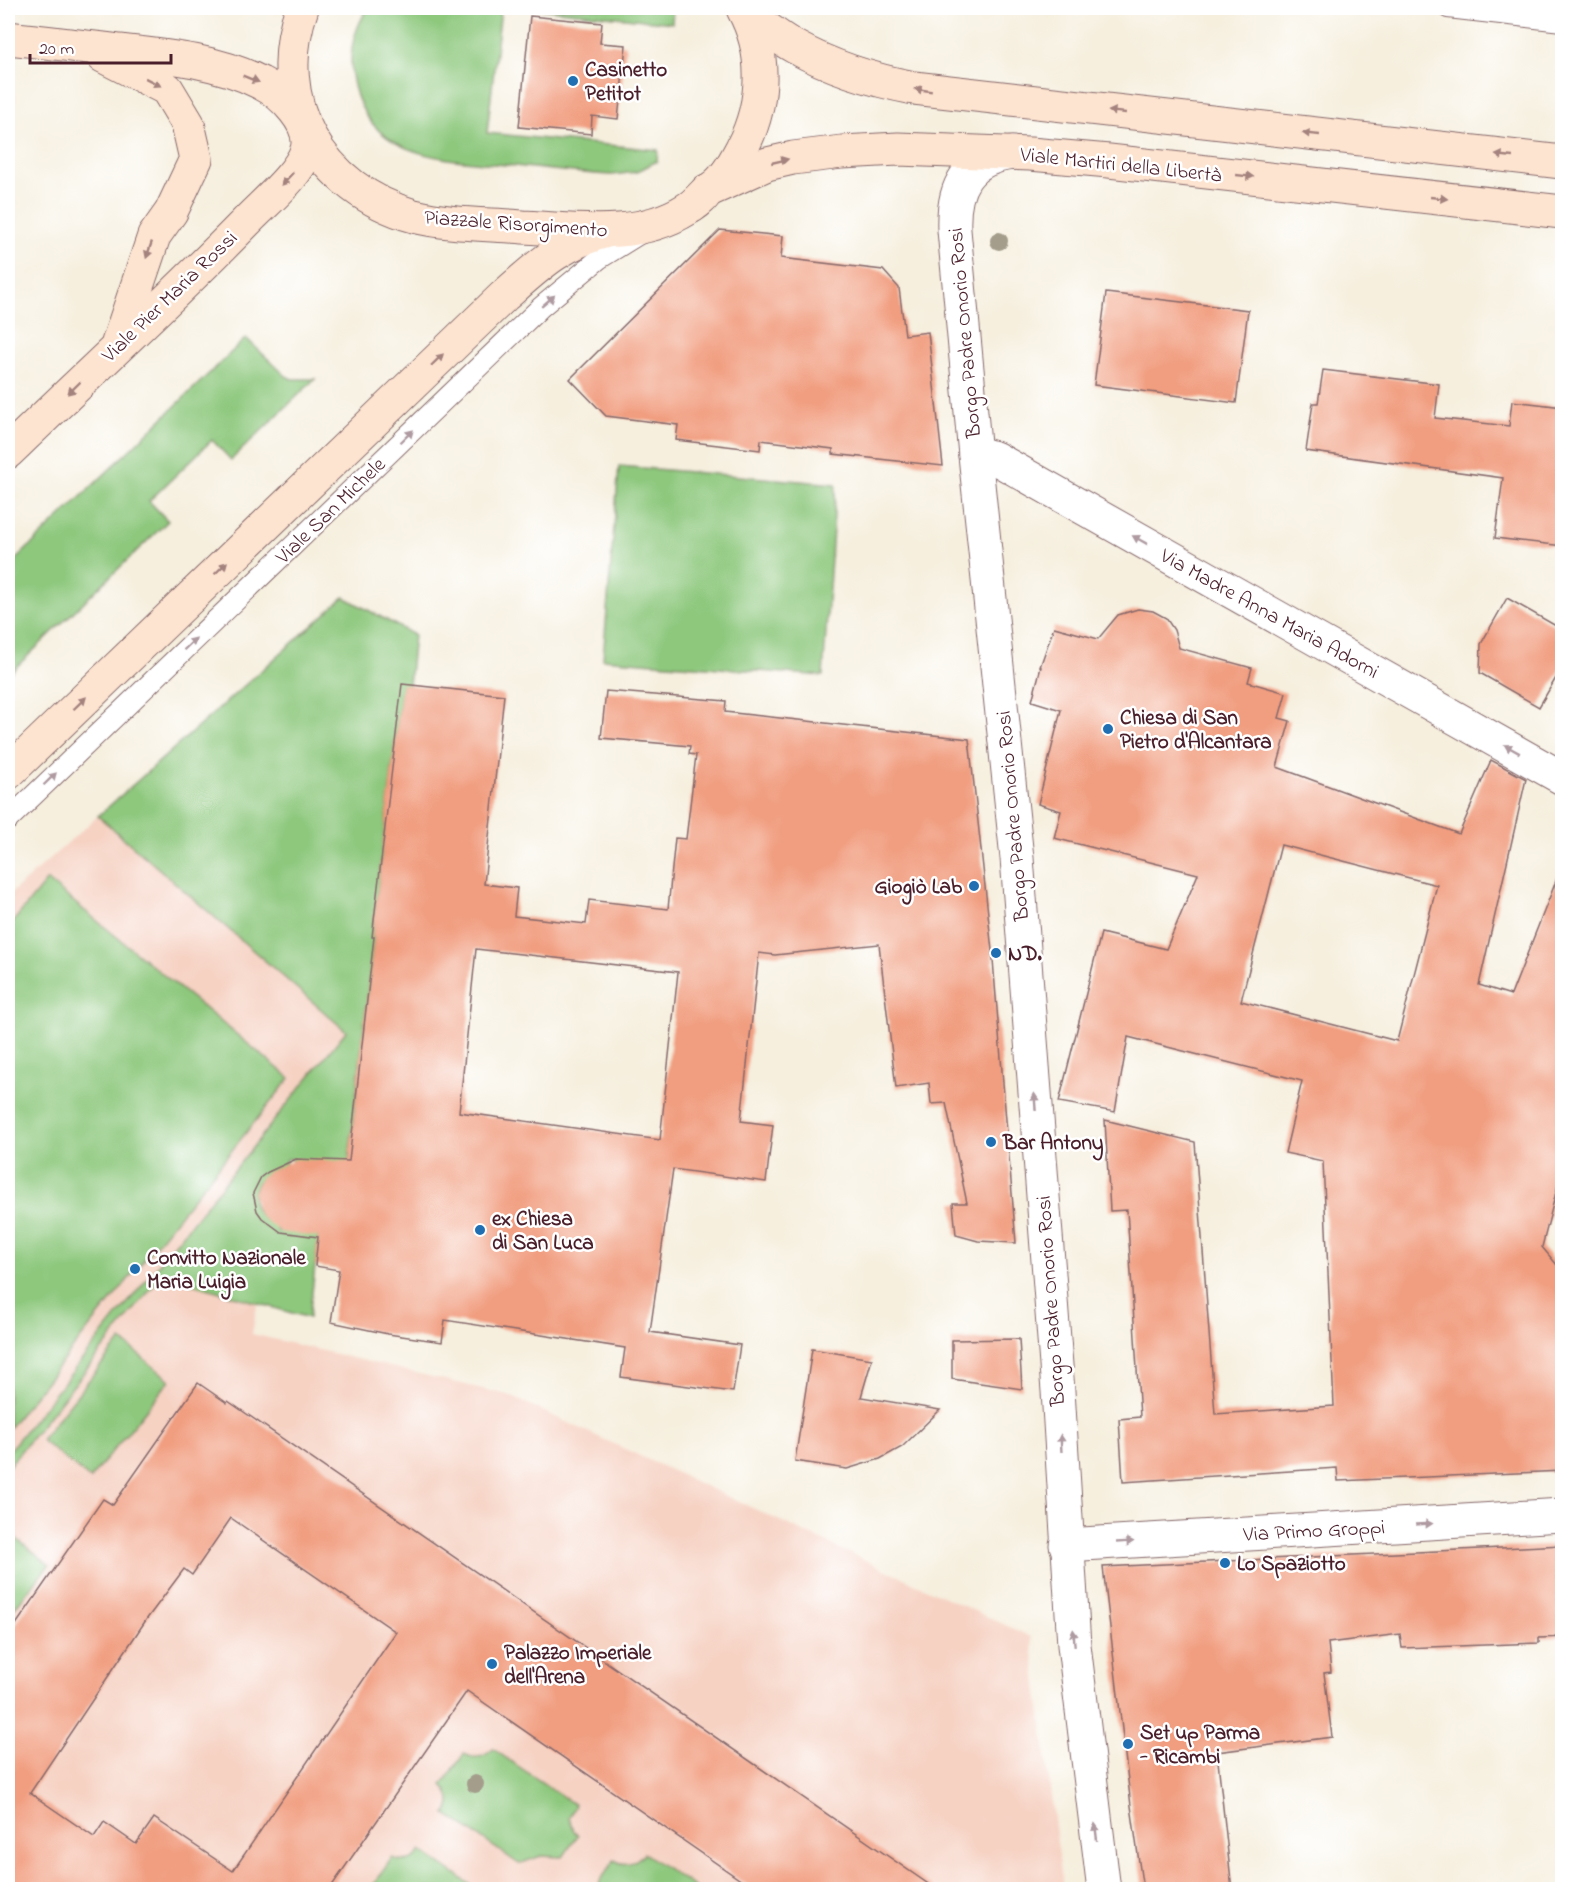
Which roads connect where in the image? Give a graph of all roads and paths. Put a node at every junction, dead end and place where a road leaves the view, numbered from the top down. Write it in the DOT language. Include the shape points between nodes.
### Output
graph roads {
  1 [pos="302,8"];
  2 [pos="1448,8"];
  3 [pos="744,10"];
  4 [pos="1563,21"];
  5 [pos="8,38"];
  6 [pos="82,46"];
  7 [pos="305,128"];
  8 [pos="1030,154"];
  9 [pos="1563,162"];
  10 [pos="689,206"];
  11 [pos="1563,212"];
  12 [pos="607,231"];
  13 [pos="116,348"];
  14 [pos="8,452"];
  15 [pos="975,455"];
  16 [pos="8,772"];
  17 [pos="1563,778"];
  18 [pos="8,820"];
  19 [pos="1563,1515"];
  20 [pos="1066,1545"];
  21 [pos="1104,1890"];
  1 -- 7 [label="main road, Piazzale Risorgimento" via="294,35 292,69"];
  2 -- 4 [label="lane"];
  9 -- 3 [label="main road, one-way" via="914,88 853,73 815,57 779,37"];
  3 -- 10 [label="main road" via="760,67 758,104 751,129 715,187"];
  5 -- 6 [label="main road"];
  6 -- 7 [label="main road, one-way" via="189,61 245,76 272,90"];
  6 -- 13 [label="main road, one-way" via="167,89 188,124 196,159 171,213 154,236"];
  7 -- 12 [label="main road, Piazzale Risorgimento" via="316,150 346,182 392,208 416,216 465,223"];
  7 -- 13 [label="main road, Viale Pier Maria Rossi, one-way" via="307,149 298,167"];
  10 -- 8 [label="main road, Viale Martiri della Libertà, one-way" via="767,164 793,158 919,149"];
  8 -- 11 [label="main road, Viale Martiri della Libertà, one-way"];
  8 -- 15 [label="street, Borgo Padre Onorio Rosi" via="1003,154 977,164 962,182 955,199 954,230"];
  10 -- 12 [label="main road, Piazzale Risorgimento" via="638,228"];
  18 -- 10 [label="lane, Viale San Michele, one-way" via="540,307 606,255"];
  16 -- 12 [label="main road, Viale San Michele, one-way" via="504,296 572,243"];
  13 -- 14 [label="main road, Viale Pier Maria Rossi, one-way"];
  17 -- 15 [label="street, Via Madre Anna Maria Adorni, one-way" via="995,458"];
  20 -- 15 [label="street, Borgo Padre Onorio Rosi, one-way" via="1017,858"];
  20 -- 19 [label="street, Via Primo Groppi, one-way"];
  21 -- 20 [label="street, Borgo Padre Onorio Rosi, one-way" via="1086,1756"];
}
